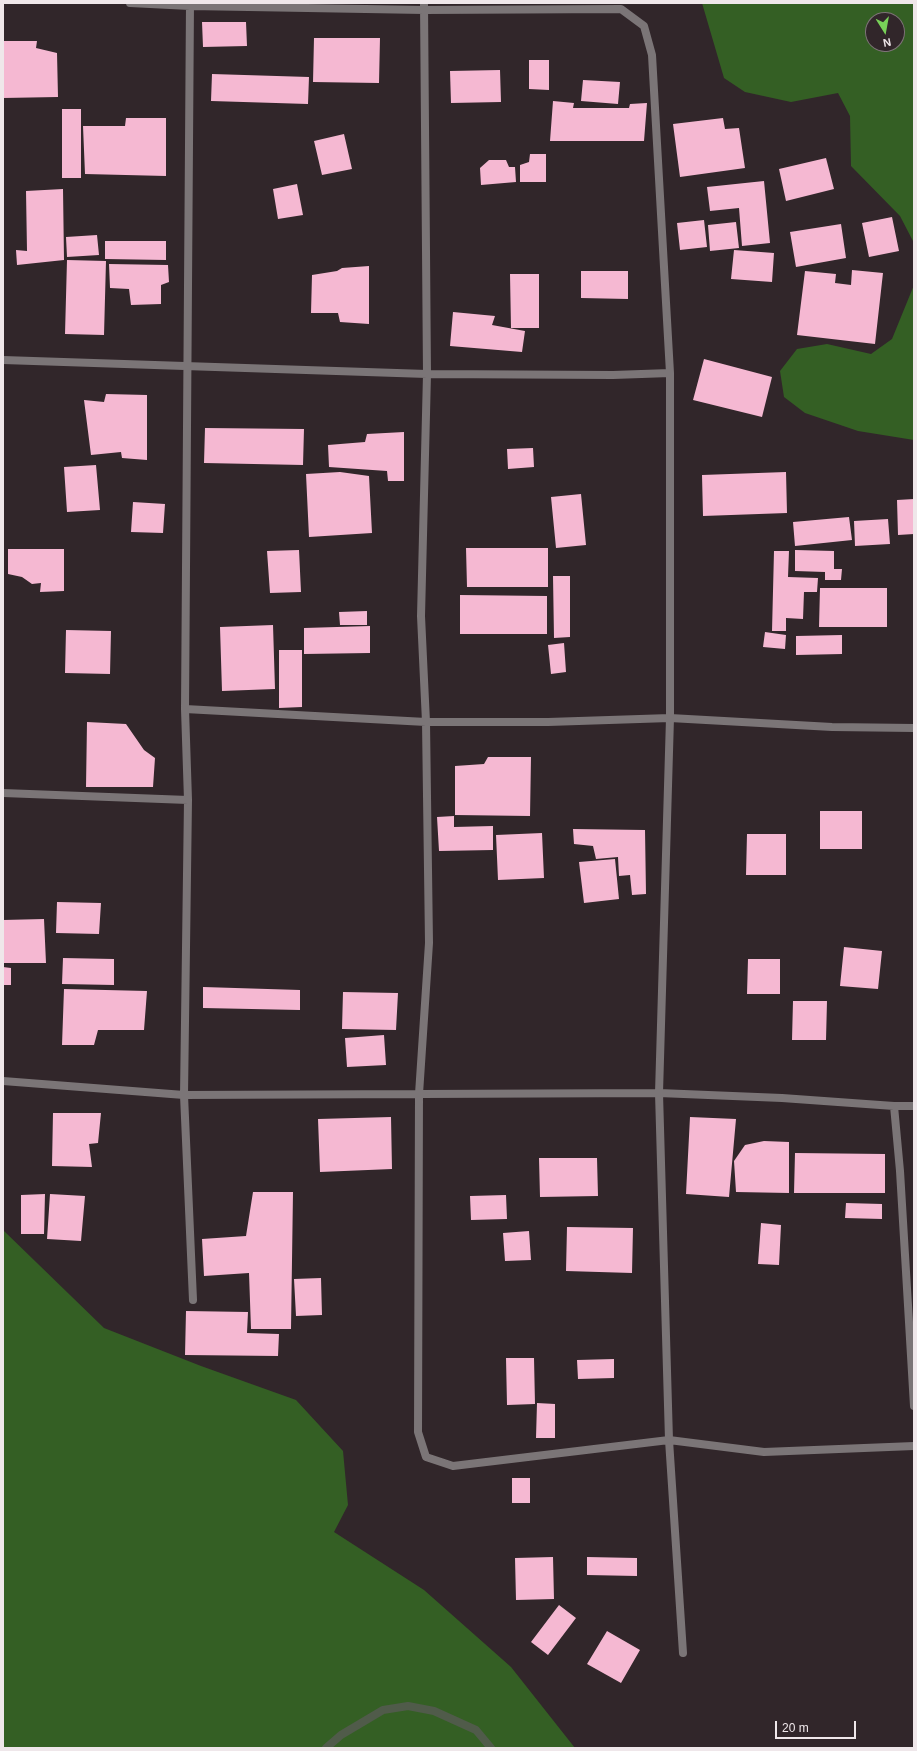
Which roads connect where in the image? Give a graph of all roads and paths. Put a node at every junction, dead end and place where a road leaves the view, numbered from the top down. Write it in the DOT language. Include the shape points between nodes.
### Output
graph roads {
  1 [pos="130,3"];
  2 [pos="190,4"];
  3 [pos="424,6"];
  4 [pos="3,360"];
  5 [pos="187,366"];
  6 [pos="670,373"];
  7 [pos="427,374"];
  8 [pos="185,709"];
  9 [pos="670,718"];
  10 [pos="426,722"];
  11 [pos="914,728"];
  12 [pos="3,793"];
  13 [pos="188,800"];
  14 [pos="3,1081"];
  15 [pos="659,1093"];
  16 [pos="419,1094"];
  17 [pos="184,1095"];
  18 [pos="894,1106"];
  19 [pos="914,1106"];
  20 [pos="193,1300"];
  21 [pos="914,1406"];
  22 [pos="670,1440"];
  23 [pos="914,1446"];
  24 [pos="683,1652"];
  1 -- 2 [label="street"];
  2 -- 3 [label="street"];
  2 -- 5 [label="street"];
  3 -- 6 [label="street" via="621,9 644,26 652,55"];
  3 -- 7 [label="street"];
  4 -- 5 [label="street"];
  5 -- 7 [label="street"];
  5 -- 8 [label="street"];
  6 -- 7 [label="street"];
  6 -- 9 [label="street"];
  7 -- 10 [label="street" via="421,616"];
  8 -- 10 [label="street"];
  8 -- 13 [label="street"];
  9 -- 10 [label="street"];
  9 -- 11 [label="street" via="832,727"];
  9 -- 15 [label="street"];
  10 -- 16 [label="street" via="429,943"];
  12 -- 13 [label="street"];
  13 -- 17 [label="street"];
  14 -- 17 [label="street"];
  15 -- 16 [label="street"];
  15 -- 18 [label="street"];
  15 -- 22 [label="street"];
  16 -- 17 [label="street"];
  16 -- 22 [label="street" via="418,1432 426,1457 453,1466"];
  17 -- 20 [label="street"];
  18 -- 19 [label="street"];
  18 -- 21 [label="street"];
  22 -- 23 [label="street" via="764,1452"];
  22 -- 24 [label="street"];
}
